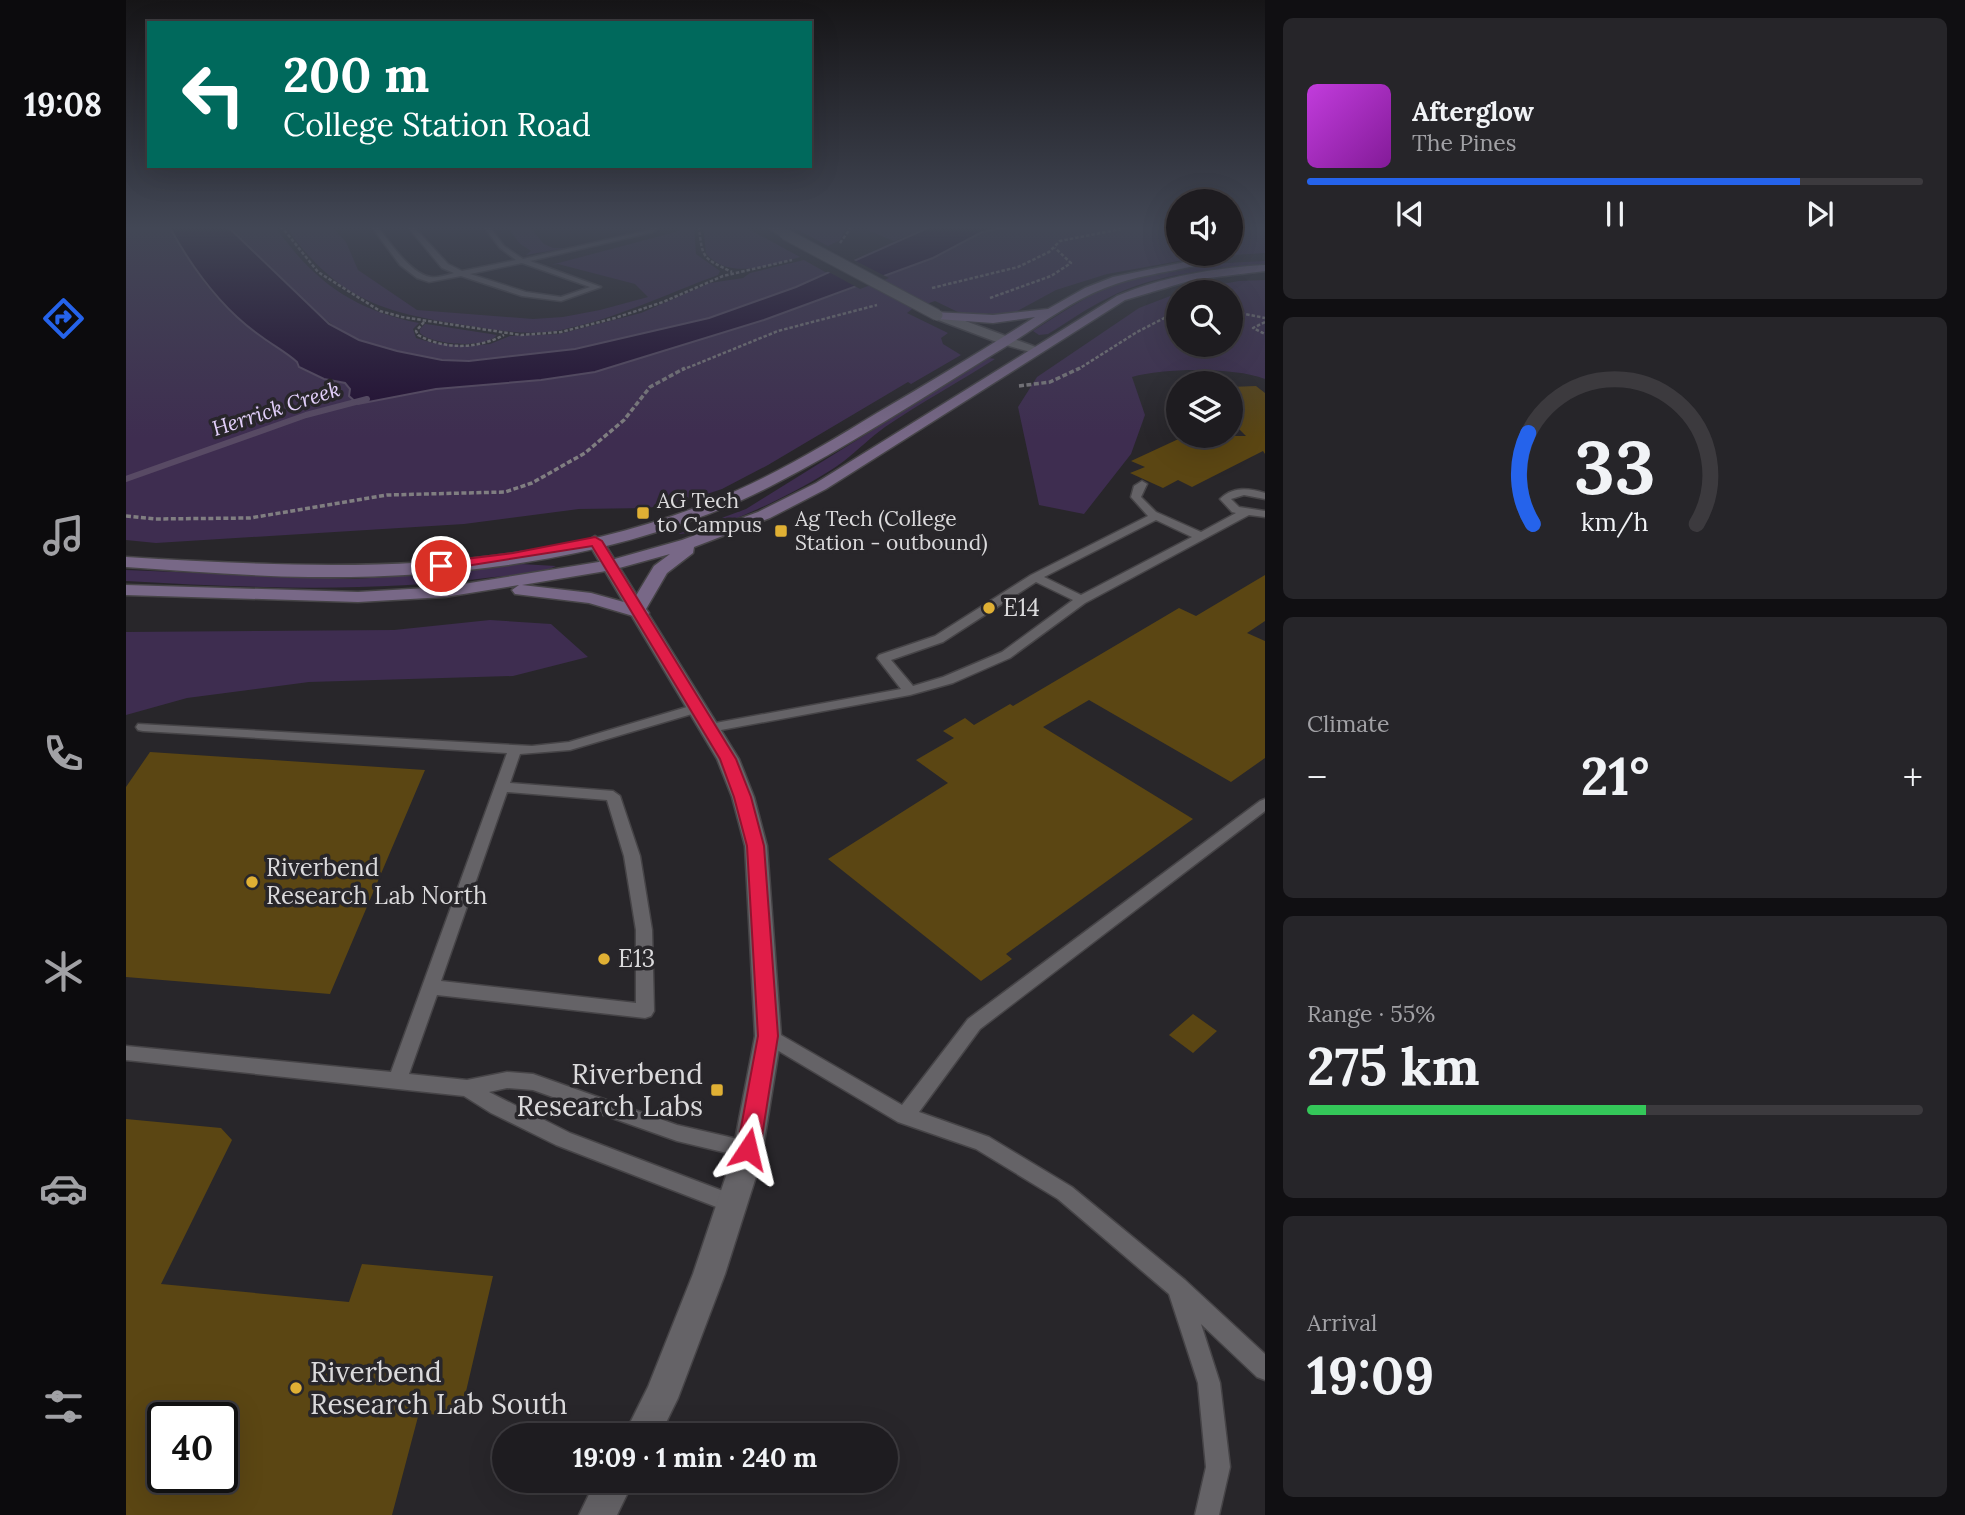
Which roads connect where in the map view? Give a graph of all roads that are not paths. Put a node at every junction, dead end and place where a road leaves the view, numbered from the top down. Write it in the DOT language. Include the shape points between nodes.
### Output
graph roads {
  1 [pos="544,297"];
  2 [pos="568,297"];
  3 [pos="903,297"];
  4 [pos="1076,297"];
  5 [pos="1126,297"];
  6 [pos="1054,311"];
  7 [pos="937,315"];
  8 [pos="1006,341"];
  9 [pos="1038,350"];
  10 [pos="1142,484"];
  11 [pos="1265,496"];
  12 [pos="1245,513"];
  13 [pos="1265,514"];
  14 [pos="1156,516"];
  15 [pos="1200,536"];
  16 [pos="700,540"];
  17 [pos="595,541"];
  18 [pos="126,562"];
  19 [pos="612,565"];
  20 [pos="1035,577"];
  21 [pos="474,588"];
  22 [pos="126,590"];
  23 [pos="1081,600"];
  24 [pos="639,611"];
  25 [pos="910,691"];
  26 [pos="697,708"];
  27 [pos="143,727"];
  28 [pos="710,728"];
  29 [pos="516,749"];
  30 [pos="502,787"];
  31 [pos="1265,804"];
  32 [pos="430,987"];
  33 [pos="768,1036"];
  34 [pos="126,1053"];
  35 [pos="398,1079"];
  36 [pos="467,1088"];
  37 [pos="905,1116"];
  38 [pos="748,1149"];
  39 [pos="732,1203"];
  40 [pos="1177,1287"];
  41 [pos="1265,1369"];
  42 [pos="647,1423"];
  43 [pos="609,1493"];
  44 [pos="597,1515"];
  45 [pos="1207,1515"];
  1 -- 2 [label="lane"];
  3 -- 7 [label="street, bridge"];
  4 -- 6 [label="main road"];
  5 -- 9 [label="main road"];
  6 -- 7 [label="main road" via="993,319"];
  6 -- 8 [label="main road"];
  7 -- 8 [label="street"];
  8 -- 9 [label="street"];
  8 -- 17 [label="main road" via="762,484 685,516"];
  9 -- 16 [label="main road" via="821,486"];
  10 -- 14 [label="lane" via="1136,497"];
  11 -- 12 [label="lane" via="1248,492 1227,495 1230,506"];
  12 -- 13 [label="lane"];
  12 -- 15 [label="lane"];
  14 -- 15 [label="lane"];
  14 -- 20 [label="lane"];
  15 -- 23 [label="lane"];
  16 -- 19 [label="main road"];
  16 -- 24 [label="main road" via="660,570"];
  17 -- 18 [label="main road" via="401,570 335,572"];
  17 -- 19 [label="street"];
  19 -- 21 [label="main road"];
  19 -- 24 [label="street"];
  20 -- 23 [label="lane"];
  20 -- 25 [label="lane" via="939,639 883,658"];
  21 -- 22 [label="main road" via="358,597"];
  21 -- 24 [label="main road" via="550,592"];
  23 -- 25 [label="lane" via="1006,655"];
  24 -- 26 [label="street"];
  25 -- 28 [label="lane"];
  26 -- 28 [label="street"];
  26 -- 29 [label="lane" via="570,746"];
  27 -- 29 [label="lane"];
  28 -- 33 [label="street" via="743,797 755,846"];
  29 -- 30 [label="lane"];
  30 -- 32 [label="lane"];
  30 -- 32 [label="lane" via="613,796 632,856 644,930 645,1011"];
  31 -- 37 [label="lane" via="974,1024"];
  32 -- 35 [label="lane"];
  33 -- 37 [label="lane"];
  33 -- 38 [label="street"];
  34 -- 35 [label="lane"];
  35 -- 36 [label="lane"];
  36 -- 38 [label="lane" via="506,1080 533,1082 677,1133"];
  36 -- 39 [label="lane" via="518,1118"];
  37 -- 40 [label="lane" via="982,1143 1065,1193"];
  38 -- 39 [label="street"];
  39 -- 42 [label="street" via="709,1274"];
  40 -- 41 [label="lane"];
  40 -- 45 [label="lane" via="1209,1383 1218,1466"];
  43 -- 44 [label="street"];
}
